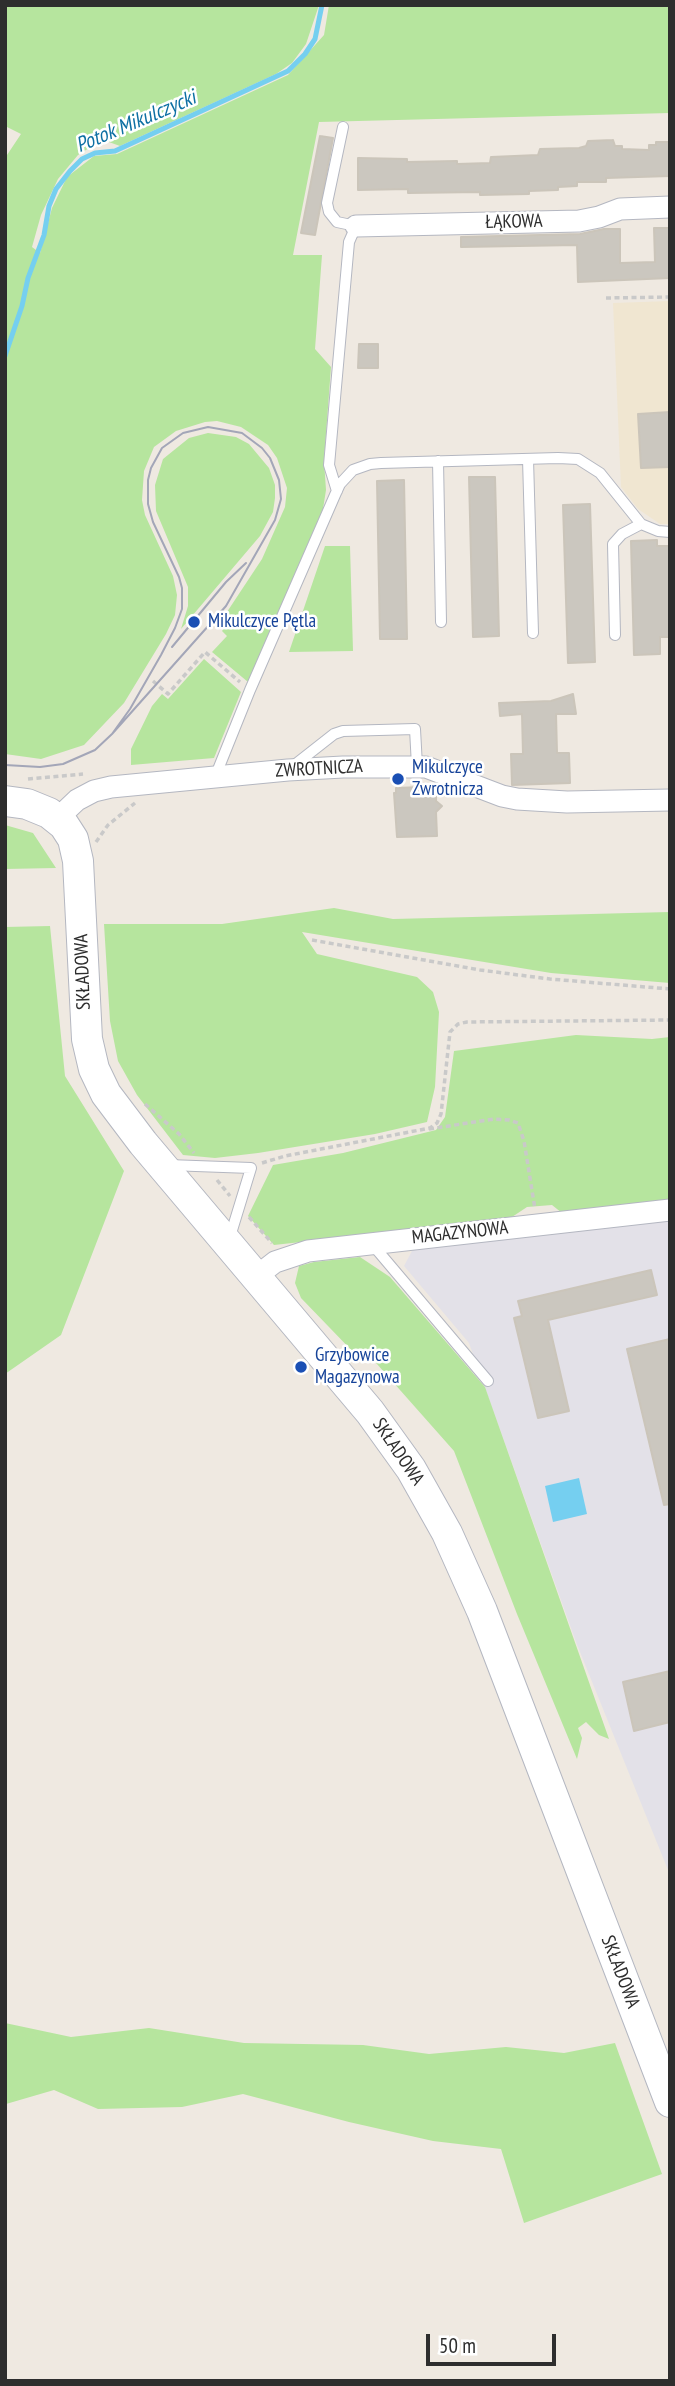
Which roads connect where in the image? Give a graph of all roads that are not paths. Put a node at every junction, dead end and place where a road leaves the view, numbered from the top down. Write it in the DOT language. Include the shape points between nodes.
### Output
graph roads {
  1 [pos="343,127"];
  2 [pos="670,207"];
  3 [pos="356,226"];
  4 [pos="528,459"];
  5 [pos="438,461"];
  6 [pos="337,491"];
  7 [pos="641,524"];
  8 [pos="670,532"];
  9 [pos="441,622"];
  10 [pos="533,633"];
  11 [pos="615,635"];
  12 [pos="417,766"];
  13 [pos="288,770"];
  14 [pos="215,777"];
  15 [pos="670,800"];
  16 [pos="5,801"];
  17 [pos="57,818"];
  18 [pos="161,1165"];
  19 [pos="670,1210"];
  20 [pos="228,1242"];
  21 [pos="371,1242"];
  22 [pos="257,1276"];
  23 [pos="488,1381"];
  24 [pos="670,2102"];
  1 -- 3 [label="lane" via="327,203 337,222"];
  2 -- 3 [label="street, ŁĄKOWA" via="620,209 579,221"];
  3 -- 6 [label="lane" via="349,242 329,465"];
  4 -- 5 [label="lane"];
  4 -- 7 [label="lane" via="569,458 586,463 600,473"];
  4 -- 10 [label="lane"];
  5 -- 6 [label="lane" via="370,464 353,470"];
  5 -- 9 [label="lane"];
  6 -- 14 [label="lane"];
  7 -- 8 [label="lane"];
  7 -- 11 [label="lane" via="613,544"];
  12 -- 13 [label="street, ZWROTNICZA"];
  12 -- 13 [label="lane" via="415,729 355,730 334,734"];
  12 -- 15 [label="street, ZWROTNICZA" via="517,799"];
  13 -- 14 [label="street, ZWROTNICZA"];
  14 -- 17 [label="street, ZWROTNICZA" via="94,791"];
  16 -- 17 [label="main road" via="38,808"];
  17 -- 18 [label="main road, SKŁADOWA" via="69,832 77,854 90,1058 112,1104"];
  18 -- 20 [label="main road, SKŁADOWA"];
  18 -- 20 [label="lane" via="251,1168"];
  19 -- 21 [label="street, MAGAZYNOWA"];
  20 -- 22 [label="main road, SKŁADOWA"];
  21 -- 22 [label="street, MAGAZYNOWA" via="308,1251 285,1258"];
  21 -- 23 [label="lane"];
  22 -- 24 [label="main road, SKŁADOWA" via="382,1427 447,1533 482,1611"];
}
